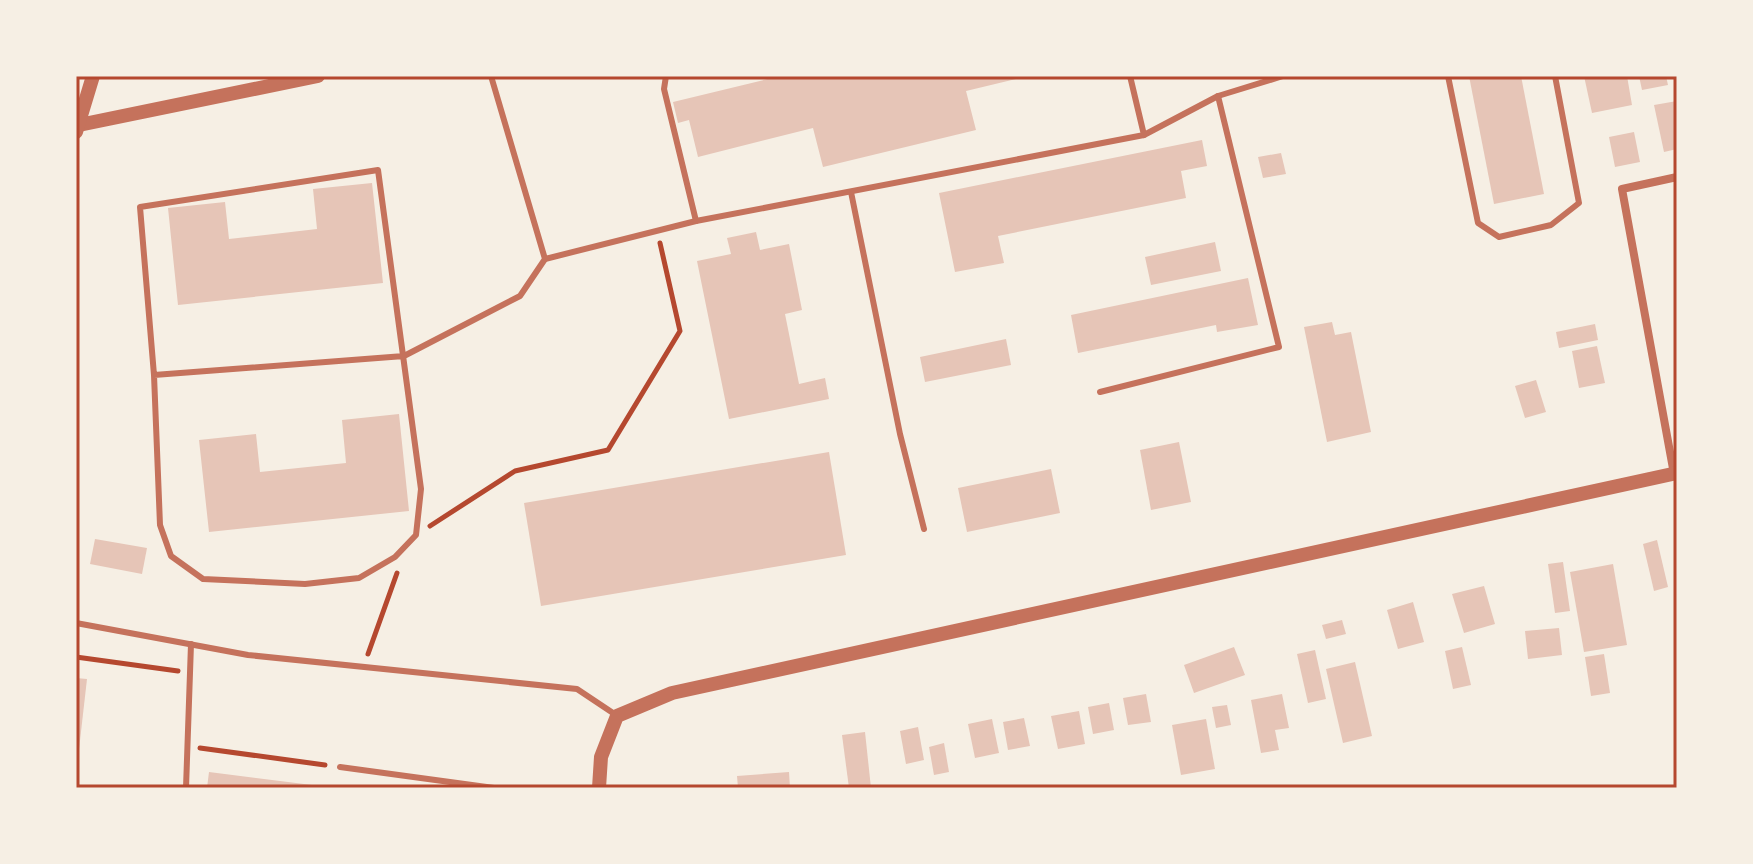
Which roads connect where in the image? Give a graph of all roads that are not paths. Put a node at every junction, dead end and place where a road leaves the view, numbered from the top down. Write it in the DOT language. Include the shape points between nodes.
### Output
graph roads {
  1 [pos="93,76"];
  2 [pos="318,76"];
  3 [pos="491,76"];
  4 [pos="666,76"];
  5 [pos="1130,76"];
  6 [pos="1283,76"];
  7 [pos="1448,76"];
  8 [pos="1555,76"];
  9 [pos="1218,96"];
  10 [pos="78,129"];
  11 [pos="1144,135"];
  12 [pos="1677,177"];
  13 [pos="851,192"];
  14 [pos="696,221"];
  15 [pos="545,259"];
  16 [pos="404,356"];
  17 [pos="154,375"];
  18 [pos="1100,392"];
  19 [pos="1675,473"];
  20 [pos="924,529"];
  21 [pos="76,623"];
  22 [pos="191,644"];
  23 [pos="617,716"];
  24 [pos="340,767"];
  25 [pos="186,788"];
  26 [pos="494,788"];
  27 [pos="599,788"];
  1 -- 10 [label="street"];
  2 -- 10 [label="street"];
  3 -- 15 [label="lane"];
  4 -- 14 [label="lane" via="664,89"];
  5 -- 11 [label="lane"];
  6 -- 9 [label="lane"];
  7 -- 8 [label="lane" via="1478,223 1499,237 1551,225 1579,203"];
  9 -- 11 [label="lane"];
  9 -- 18 [label="lane" via="1279,347"];
  11 -- 13 [label="lane"];
  12 -- 19 [label="street" via="1622,189"];
  13 -- 14 [label="lane"];
  13 -- 20 [label="lane"];
  14 -- 15 [label="lane"];
  15 -- 16 [label="lane" via="520,296"];
  16 -- 17 [label="lane"];
  16 -- 17 [label="lane" via="378,170 140,207"];
  16 -- 17 [label="lane" via="421,489 416,535 395,557 359,578 305,584 203,579 171,556 160,525"];
  19 -- 23 [label="street" via="672,693"];
  21 -- 22 [label="lane"];
  22 -- 23 [label="lane" via="248,655 577,689"];
  22 -- 25 [label="lane"];
  23 -- 27 [label="street" via="601,757"];
  24 -- 26 [label="lane"];
}
